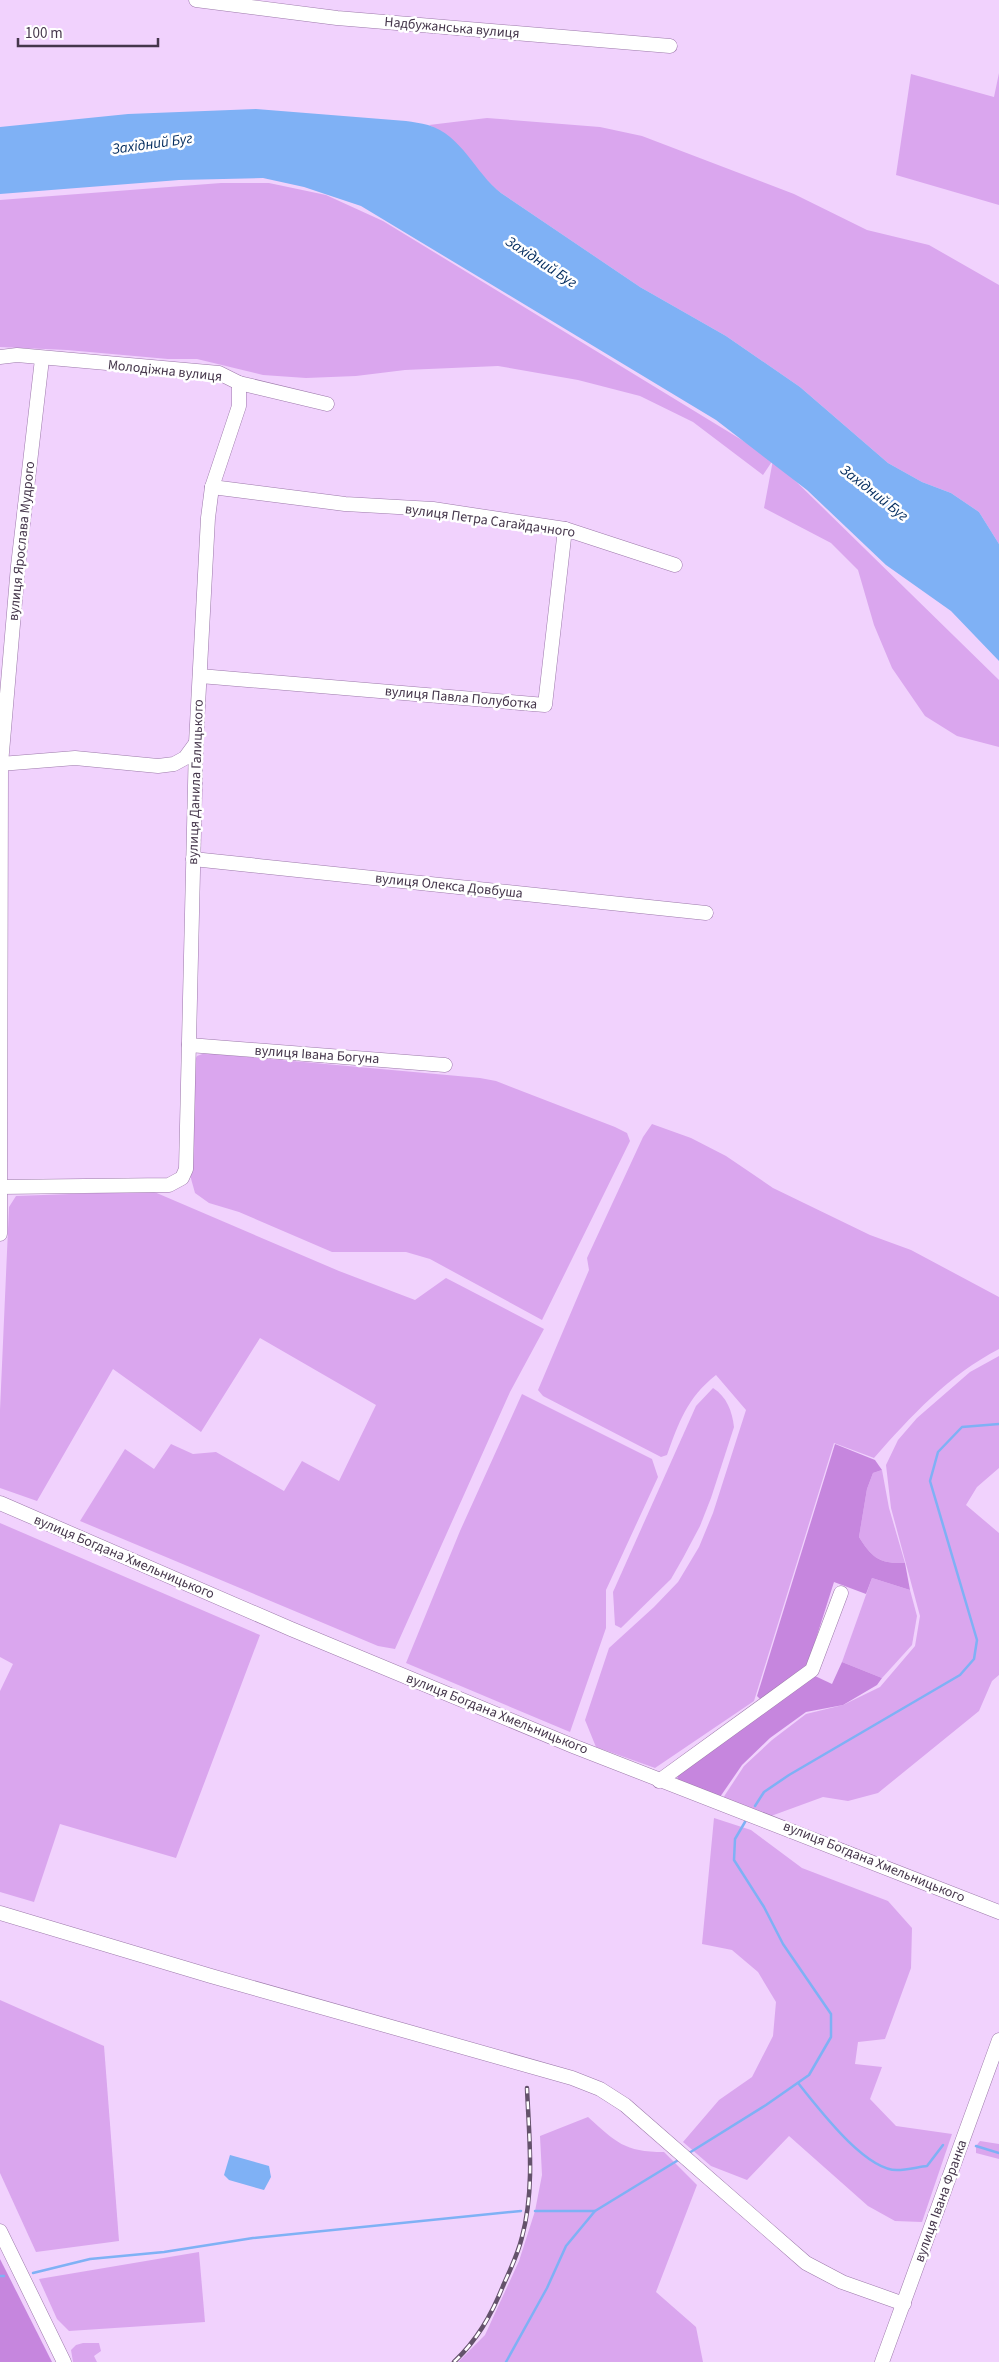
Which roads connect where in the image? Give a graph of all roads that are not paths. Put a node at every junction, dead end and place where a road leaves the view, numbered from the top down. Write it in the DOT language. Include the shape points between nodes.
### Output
graph roads {
  1 [pos="196,0"];
  2 [pos="670,46"];
  3 [pos="0,357"];
  4 [pos="42,359"];
  5 [pos="239,383"];
  6 [pos="327,404"];
  7 [pos="212,488"];
  8 [pos="566,529"];
  9 [pos="675,565"];
  10 [pos="200,676"];
  11 [pos="196,743"];
  12 [pos="1,764"];
  13 [pos="193,859"];
  14 [pos="706,913"];
  15 [pos="189,1045"];
  16 [pos="445,1065"];
  17 [pos="1,1187"];
  18 [pos="0,1234"];
  19 [pos="0,1503"];
  20 [pos="841,1594"];
  21 [pos="659,1781"];
  22 [pos="999,1912"];
  23 [pos="0,1913"];
  24 [pos="999,2040"];
  25 [pos="0,2231"];
  26 [pos="904,2304"];
  27 [pos="64,2362"];
  28 [pos="882,2362"];
  1 -- 2 [label="street, Надбужанська вулиця" via="337,18"];
  3 -- 4 [label="street, Молодіжна вулиця"];
  4 -- 5 [label="street, Молодіжна вулиця" via="219,373"];
  4 -- 12 [label="street, вулиця Ярослава Мудрого" via="18,566"];
  5 -- 6 [label="street, Молодіжна вулиця"];
  5 -- 7 [label="street, вулиця Данила Галицького" via="238,406"];
  7 -- 8 [label="street, вулиця Петра Сагайдачного" via="345,504 433,509"];
  7 -- 10 [label="street, вулиця Данила Галицького"];
  8 -- 9 [label="street, вулиця Петра Сагайдачного"];
  8 -- 10 [label="street, вулиця Павла Полуботка" via="545,705"];
  10 -- 11 [label="street, вулиця Данила Галицького"];
  11 -- 12 [label="street" via="185,758 174,764 158,766 75,758"];
  11 -- 13 [label="street, вулиця Данила Галицького"];
  12 -- 17 [label="street, вулиця Ярослава Мудрого"];
  13 -- 14 [label="street, вулиця Олекса Довбуша"];
  13 -- 15 [label="street, вулиця Данила Галицького"];
  15 -- 16 [label="street, вулиця Івана Богуна"];
  15 -- 17 [label="street, вулиця Данила Галицького" via="186,1169 177,1182 159,1186"];
  17 -- 18 [label="street, вулиця Ярослава Мудрого"];
  19 -- 21 [label="street, вулиця Богдана Хмельницького" via="291,1629"];
  20 -- 21 [label="street" via="812,1670"];
  21 -- 22 [label="street, вулиця Богдана Хмельницького" via="745,1811"];
  23 -- 26 [label="street" via="572,2078 600,2089 654,2131 806,2263 842,2282"];
  24 -- 26 [label="street, вулиця Івана Франка"];
  25 -- 27 [label="street"];
  26 -- 28 [label="street, вулиця Івана Франка"];
}
